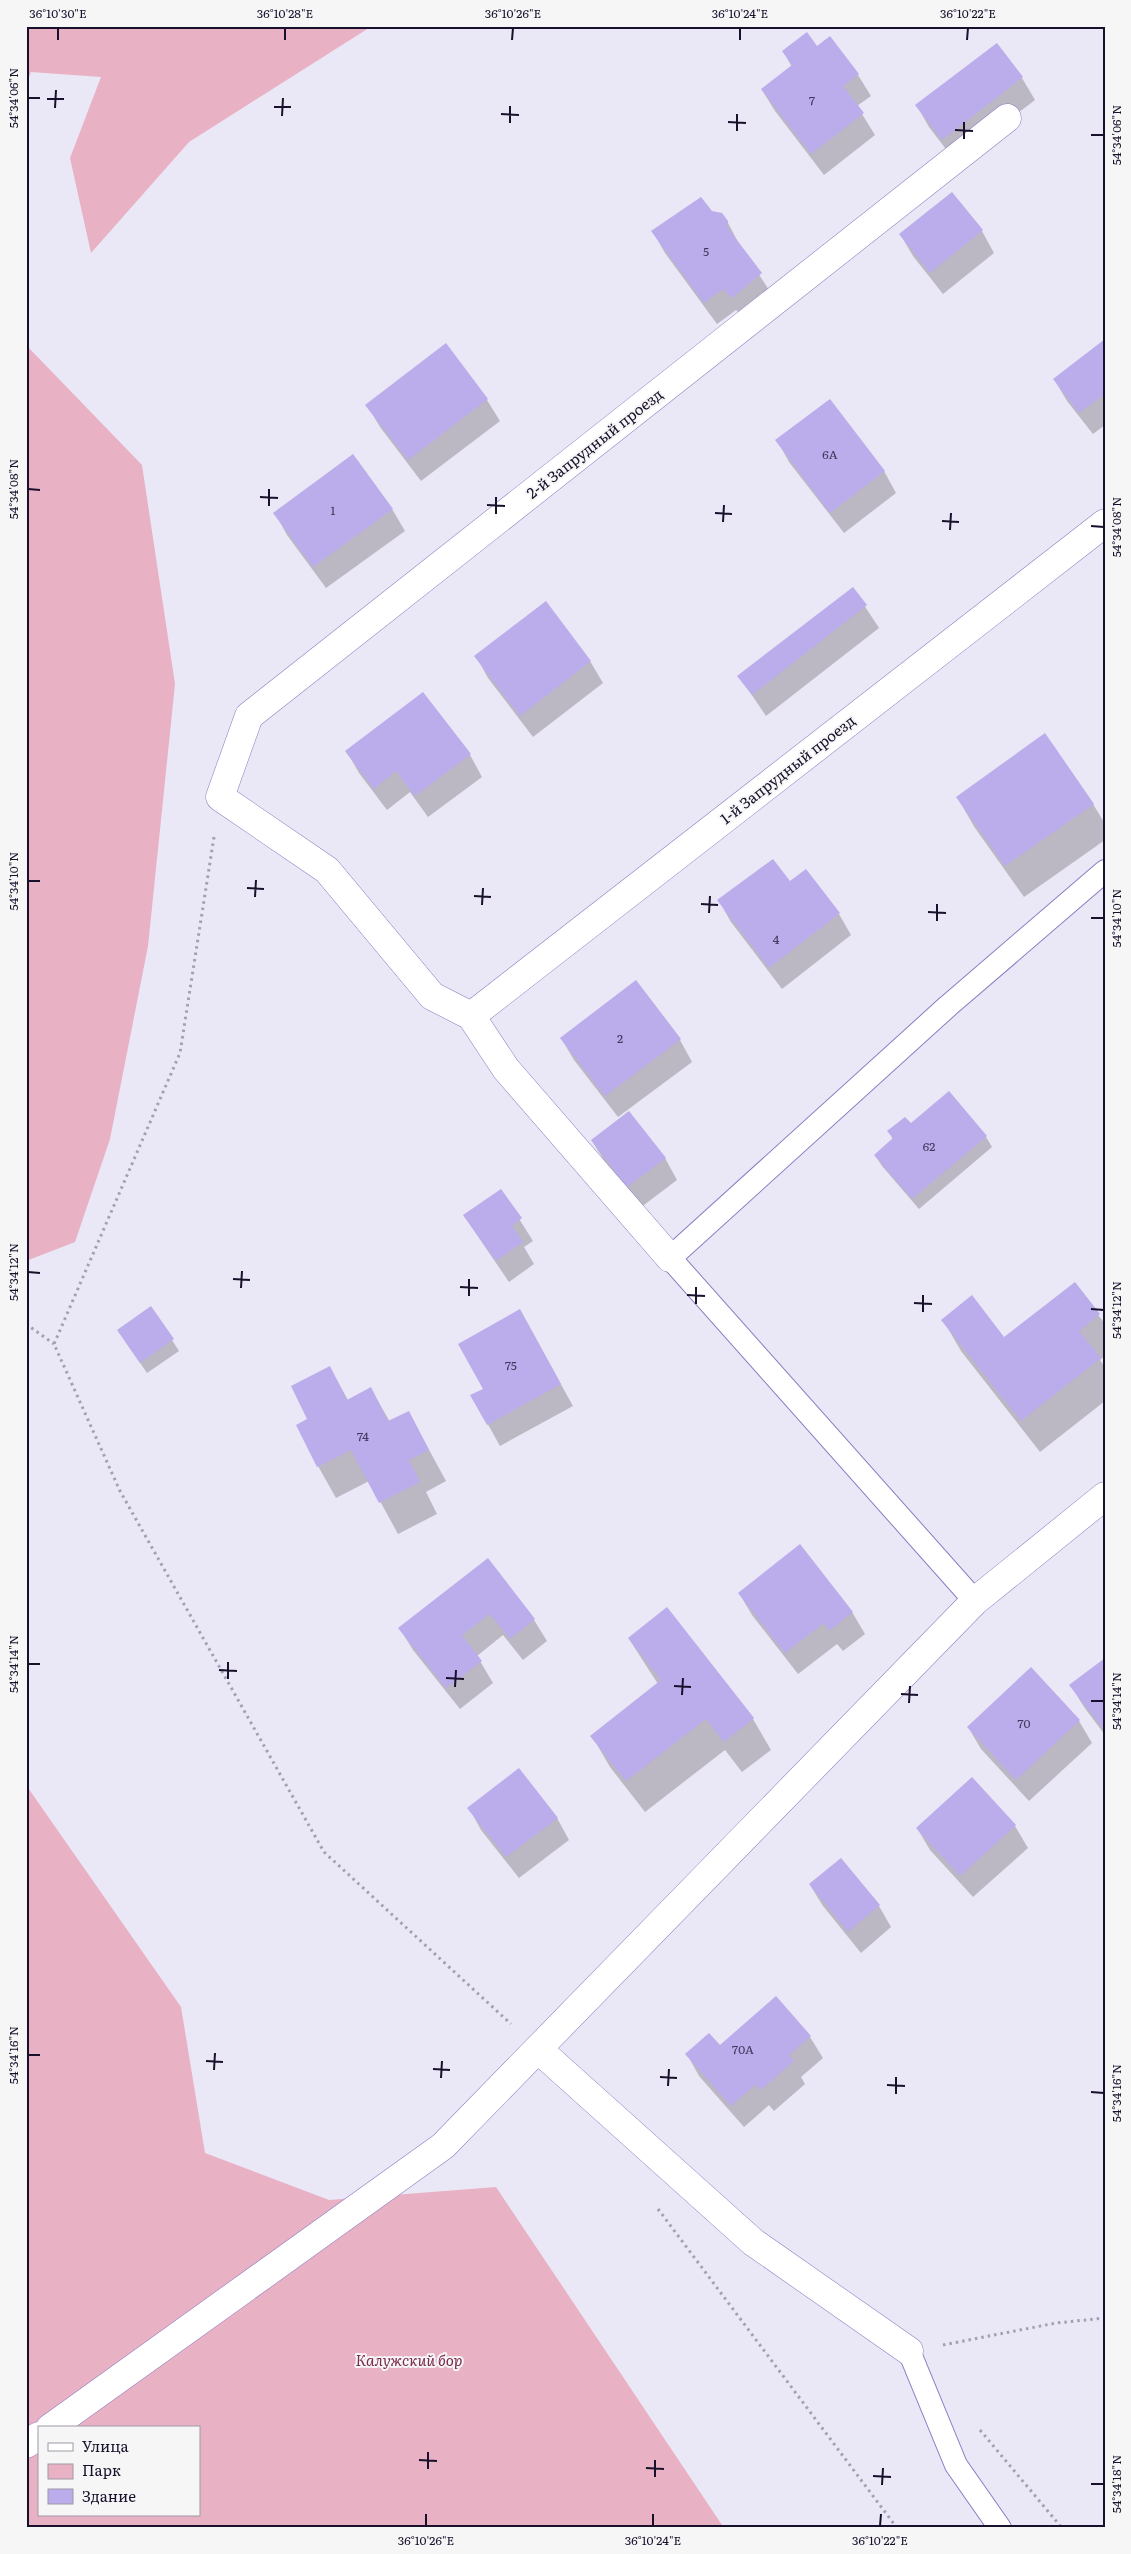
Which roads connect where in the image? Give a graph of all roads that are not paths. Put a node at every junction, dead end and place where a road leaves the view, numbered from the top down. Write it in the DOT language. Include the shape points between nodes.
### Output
graph roads {
  1 [pos="1008,118"];
  2 [pos="1105,523"];
  3 [pos="1105,871"];
  4 [pos="471,1016"];
  5 [pos="670,1258"];
  6 [pos="1105,1496"];
  7 [pos="975,1601"];
  8 [pos="539,2050"];
  9 [pos="909,2351"];
  10 [pos="53,2426"];
  11 [pos="38,2437"];
  12 [pos="26,2444"];
  13 [pos="1000,2528"];
  1 -- 4 [label="street, 2-й Запрудный проезд" via="249,716 220,797 327,870 432,996"];
  2 -- 4 [label="street, 1-й Запрудный проезд"];
  3 -- 5 [label="lane" via="948,1006"];
  4 -- 5 [label="street" via="506,1069"];
  5 -- 7 [label="lane"];
  6 -- 7 [label="street"];
  7 -- 8 [label="street"];
  8 -- 9 [label="street" via="753,2242"];
  8 -- 10 [label="street" via="442,2146"];
  9 -- 13 [label="lane" via="956,2465"];
  11 -- 12 [label="street"];
}
